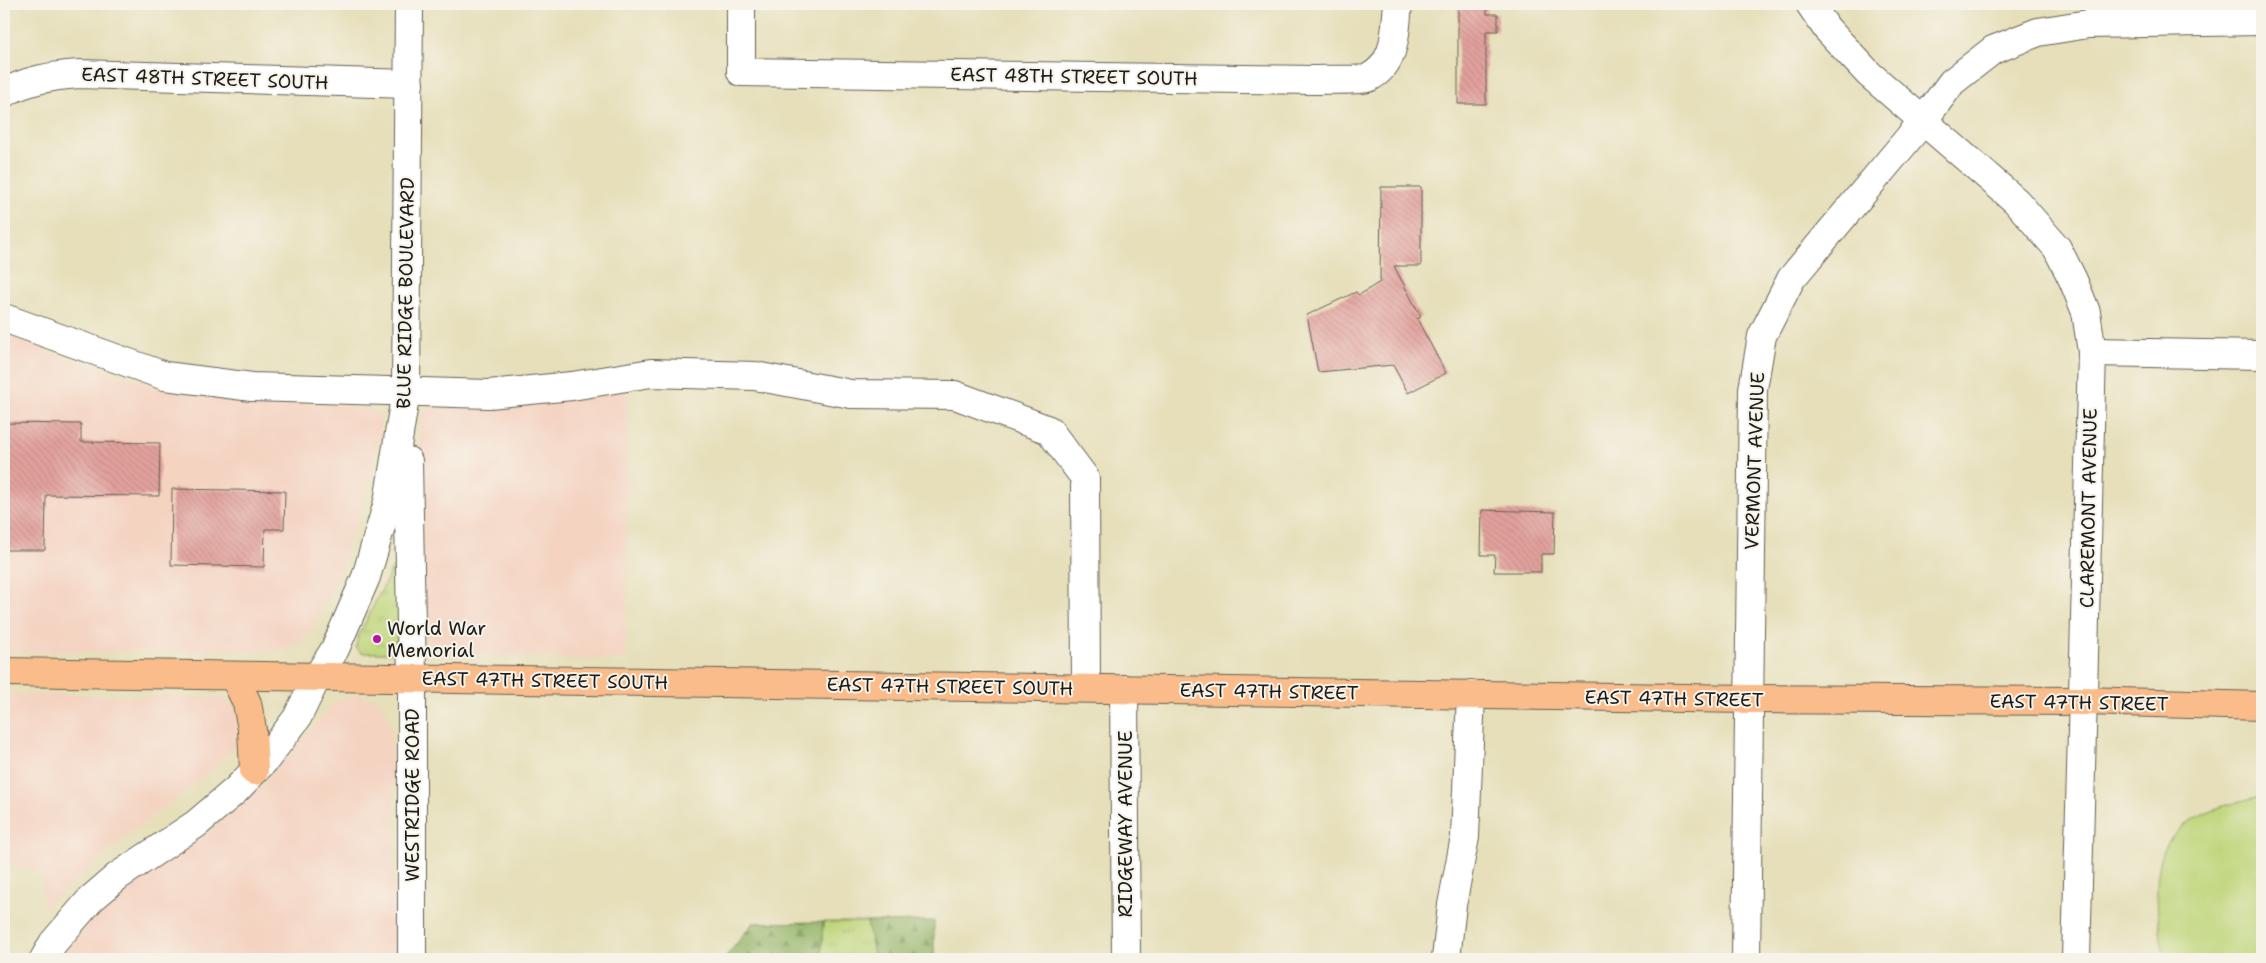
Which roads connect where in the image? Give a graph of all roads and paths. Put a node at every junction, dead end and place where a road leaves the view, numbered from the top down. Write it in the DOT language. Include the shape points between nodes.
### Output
graph roads {
  1 [pos="409,4"];
  2 [pos="741,4"];
  3 [pos="1398,4"];
  4 [pos="1810,4"];
  5 [pos="2262,21"];
  6 [pos="409,84"];
  7 [pos="4,92"];
  8 [pos="1923,121"];
  9 [pos="4,318"];
  10 [pos="2092,352"];
  11 [pos="2262,355"];
  12 [pos="406,391"];
  13 [pos="4,672"];
  14 [pos="234,676"];
  15 [pos="318,677"];
  16 [pos="412,678"];
  17 [pos="1086,688"];
  18 [pos="1124,689"];
  19 [pos="1471,694"];
  20 [pos="1750,699"];
  21 [pos="2084,701"];
  22 [pos="2262,706"];
  23 [pos="254,772"];
  24 [pos="44,959"];
  25 [pos="412,959"];
  26 [pos="1126,959"];
  27 [pos="1446,959"];
  28 [pos="1746,959"];
  29 [pos="2076,959"];
  1 -- 6 [label="street, BLUE RIDGE BOULEVARD"];
  2 -- 3 [label="street, EAST 48TH STREET SOUTH" via="741,72 1367,79 1386,63 1394,48"];
  4 -- 8 [label="street" via="1827,29 1869,74"];
  5 -- 8 [label="street, VERMONT AVENUE" via="2088,24 2038,32 1993,50 1952,82"];
  6 -- 7 [label="street, EAST 48TH STREET SOUTH" via="79,74 52,76"];
  6 -- 12 [label="street, BLUE RIDGE BOULEVARD"];
  8 -- 10 [label="street, CLAREMONT AVENUE" via="2016,201 2057,248 2086,312"];
  8 -- 20 [label="street, VERMONT AVENUE" via="1791,279 1762,336 1753,389"];
  9 -- 12 [label="street" via="165,376 252,387"];
  10 -- 11 [label="street"];
  10 -- 21 [label="street, CLAREMONT AVENUE"];
  12 -- 15 [label="street, BLUE RIDGE BOULEVARD" via="388,502 368,570 335,649"];
  12 -- 16 [label="street, WESTRIDGE ROAD"];
  12 -- 17 [label="street" via="489,394 572,386 651,373 755,376 851,394 955,395 1049,430 1085,478"];
  13 -- 14 [label="main road, EAST 47TH STREET SOUTH"];
  14 -- 15 [label="main road, EAST 47TH STREET SOUTH"];
  14 -- 23 [label="main road" via="247,703"];
  15 -- 16 [label="main road, EAST 47TH STREET SOUTH"];
  15 -- 23 [label="street, BLUE RIDGE BOULEVARD" via="297,718"];
  16 -- 17 [label="main road, EAST 47TH STREET SOUTH"];
  16 -- 25 [label="street, WESTRIDGE ROAD"];
  17 -- 18 [label="main road, EAST 47TH STREET"];
  18 -- 19 [label="main road, EAST 47TH STREET"];
  18 -- 26 [label="street, RIDGEWAY AVENUE"];
  19 -- 20 [label="main road, EAST 47TH STREET"];
  19 -- 27 [label="street" via="1465,837"];
  20 -- 21 [label="main road, EAST 47TH STREET"];
  20 -- 28 [label="street, VERMONT AVENUE"];
  21 -- 22 [label="main road, EAST 47TH STREET"];
  21 -- 29 [label="street, CLAREMONT AVENUE"];
  23 -- 24 [label="street, BLUE RIDGE BOULEVARD" via="196,824 118,876 91,899"];
}
